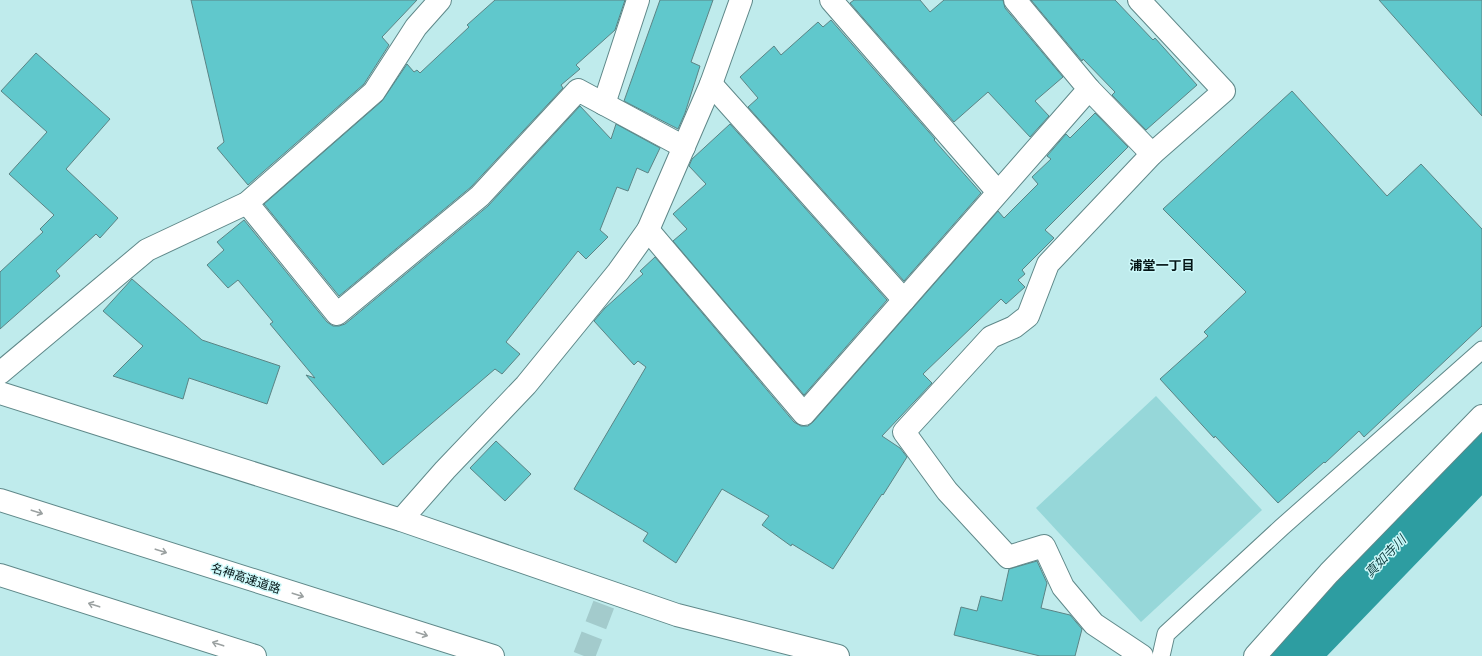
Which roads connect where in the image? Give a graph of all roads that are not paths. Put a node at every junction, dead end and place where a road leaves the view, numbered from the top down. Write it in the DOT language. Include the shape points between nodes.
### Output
graph roads {
  1 [pos="440,0"];
  2 [pos="638,0"];
  3 [pos="741,0"];
  4 [pos="831,0"];
  5 [pos="1014,0"];
  6 [pos="1139,0"];
  7 [pos="711,84"];
  8 [pos="1089,89"];
  9 [pos="604,104"];
  10 [pos="684,147"];
  11 [pos="1152,154"];
  12 [pos="998,192"];
  13 [pos="247,203"];
  14 [pos="648,230"];
  15 [pos="904,300"];
  16 [pos="1482,350"];
  17 [pos="0,373"];
  18 [pos="0,393"];
  19 [pos="1482,416"];
  20 [pos="0,500"];
  21 [pos="401,520"];
  22 [pos="0,575"];
  23 [pos="255,656"];
  24 [pos="493,656"];
  25 [pos="838,656"];
  26 [pos="1142,656"];
  27 [pos="1160,656"];
  28 [pos="1255,656"];
  1 -- 13 [label="main road" via="416,27 374,92"];
  2 -- 9 [label="main road"];
  3 -- 7 [label="main road"];
  4 -- 12 [label="main road"];
  5 -- 8 [label="main road"];
  6 -- 11 [label="main road" via="1224,91"];
  7 -- 10 [label="main road"];
  7 -- 15 [label="main road"];
  8 -- 11 [label="main road"];
  8 -- 12 [label="main road"];
  9 -- 10 [label="main road"];
  9 -- 13 [label="main road" via="578,90 480,196 338,314"];
  10 -- 14 [label="main road"];
  11 -- 26 [label="main road" via="1048,264 1028,316 1014,327 991,337 904,432 947,491 1008,557 1044,546 1063,587 1094,624"];
  12 -- 15 [label="main road"];
  13 -- 17 [label="main road" via="147,250"];
  14 -- 15 [label="main road" via="804,414"];
  14 -- 21 [label="main road" via="618,272 526,385"];
  16 -- 27 [label="lane" via="1282,527 1166,634"];
  18 -- 21 [label="main road"];
  19 -- 28 [label="main road" via="1328,573"];
  20 -- 24 [label="main road, 名神高速道路, one-way"];
  21 -- 25 [label="main road" via="677,615"];
  23 -- 22 [label="main road, one-way"];
}
